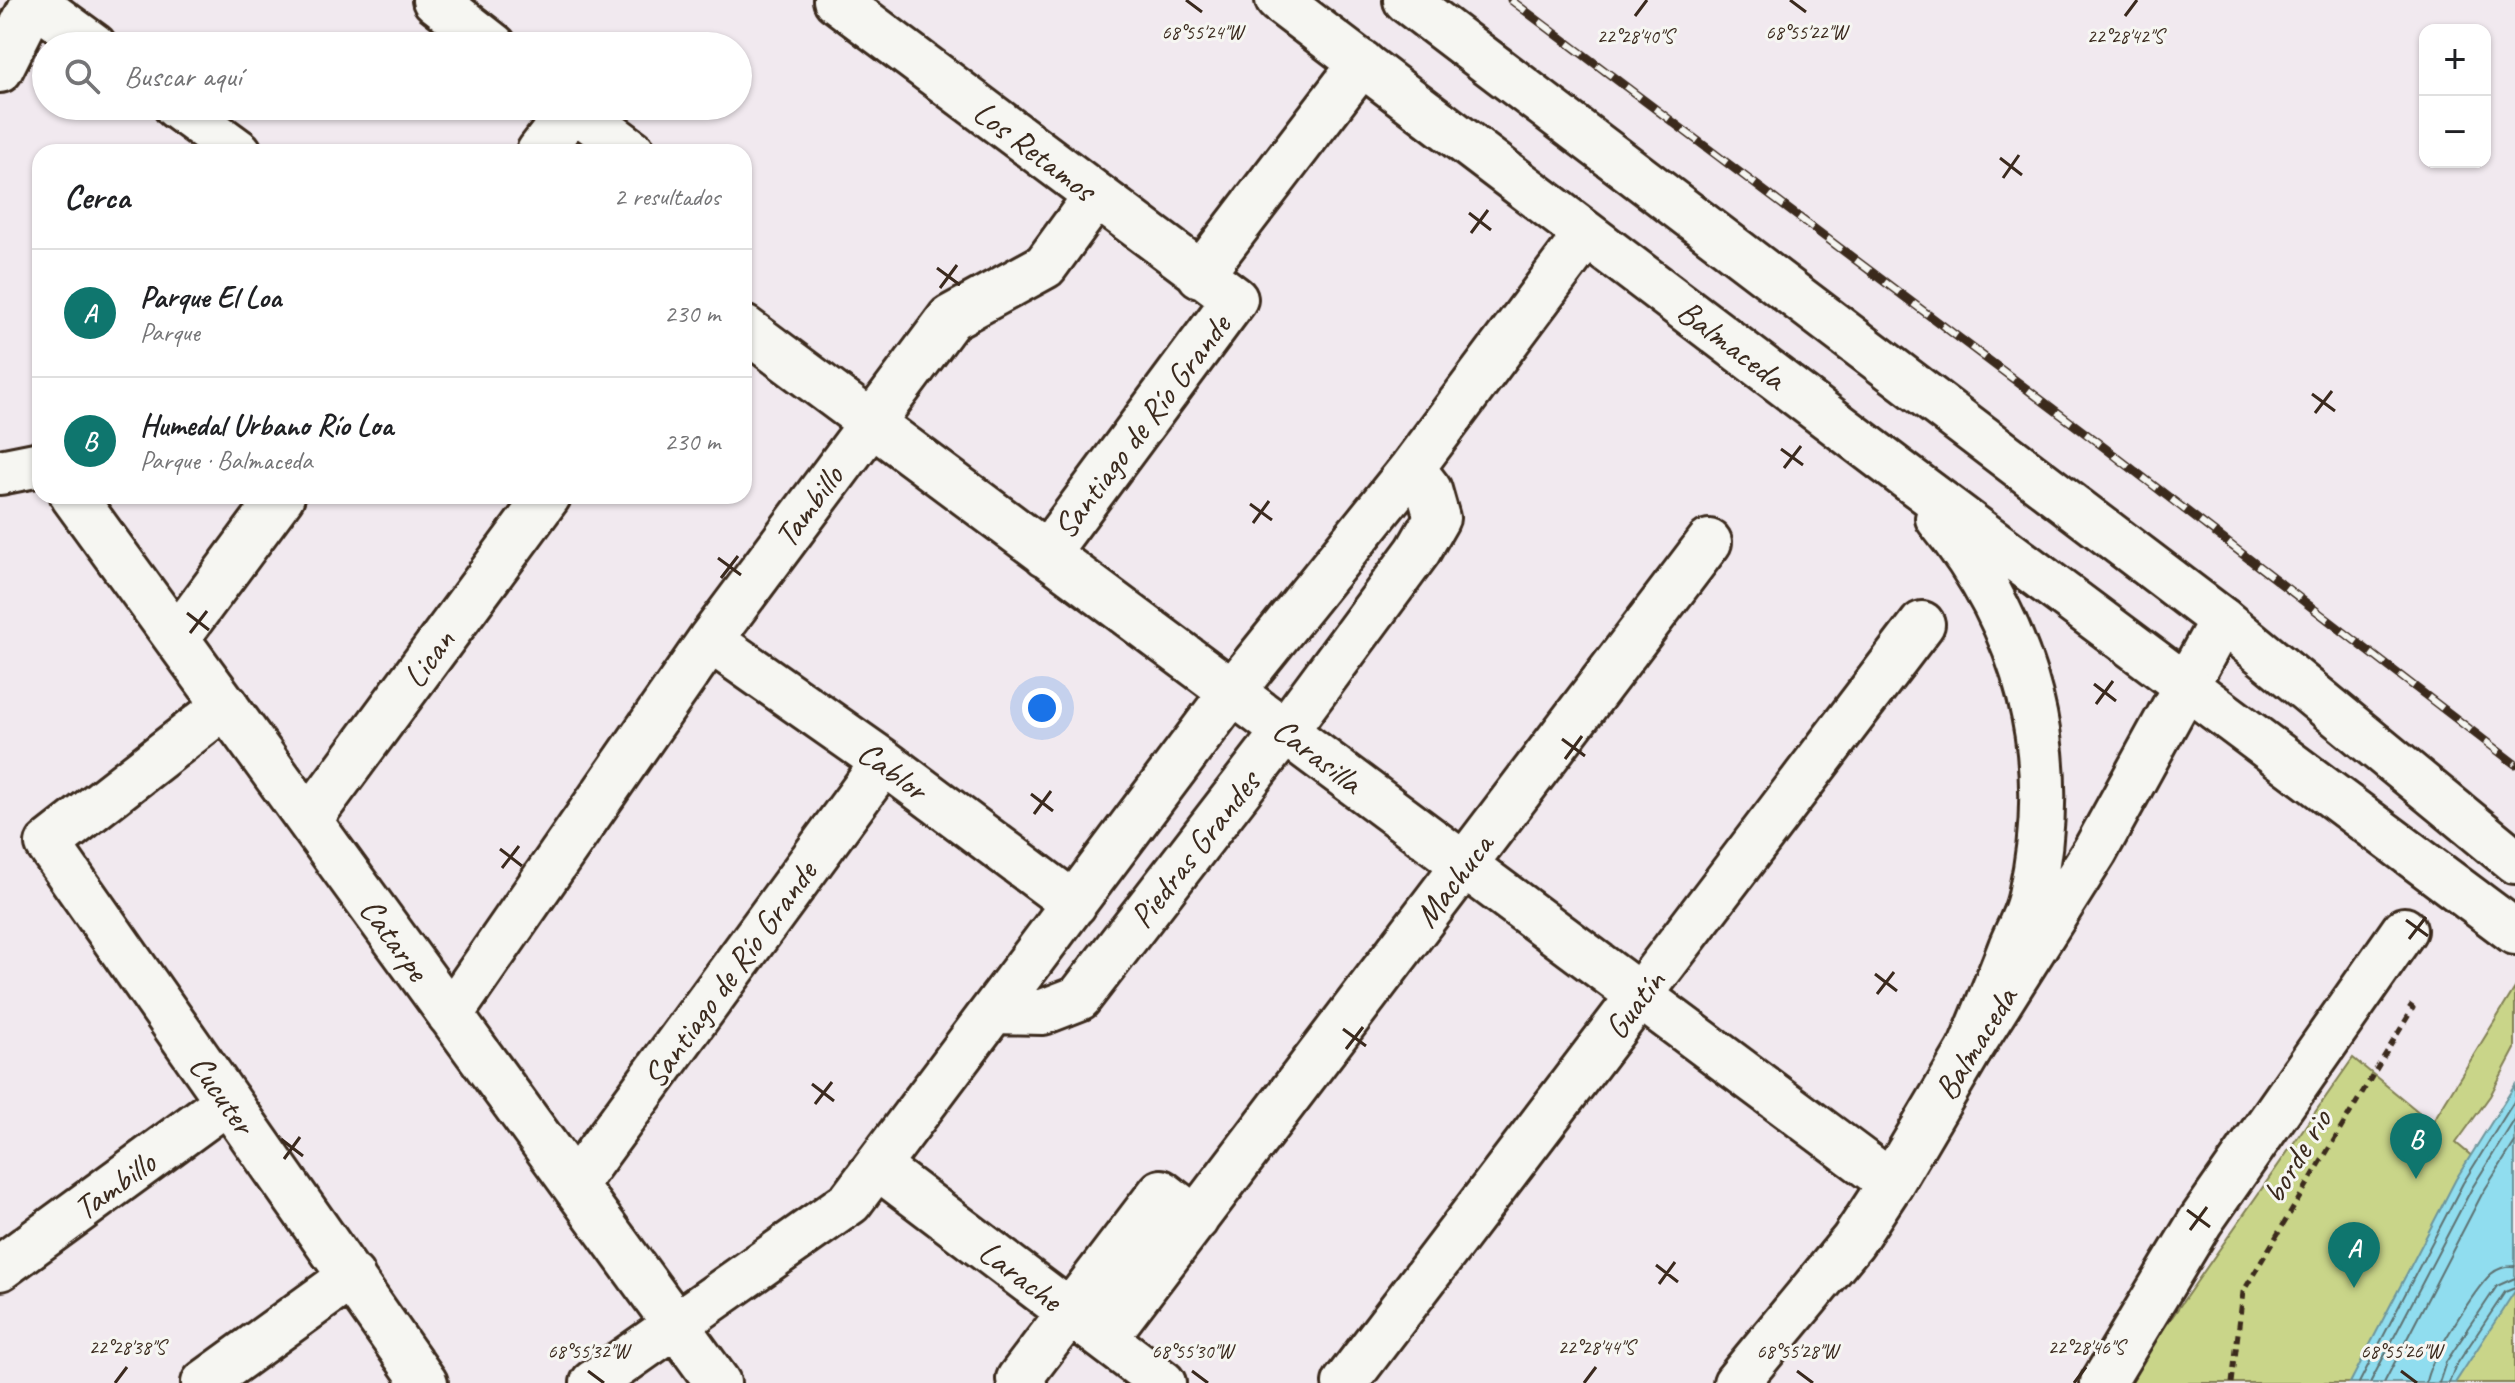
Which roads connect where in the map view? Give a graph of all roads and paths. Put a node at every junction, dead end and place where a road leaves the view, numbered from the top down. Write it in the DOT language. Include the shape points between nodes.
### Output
graph roads {
  1 [pos="435,0"];
  2 [pos="836,0"];
  3 [pos="1278,0"];
  4 [pos="1406,0"];
  5 [pos="35,1"];
  6 [pos="76,32"];
  7 [pos="476,32"];
  8 [pos="1362,63"];
  9 [pos="0,70"];
  10 [pos="195,120"];
  11 [pos="562,120"];
  12 [pos="590,120"];
  13 [pos="228,144"];
  14 [pos="545,144"];
  15 [pos="622,144"];
  16 [pos="1096,196"];
  17 [pos="1586,235"];
  18 [pos="1200,275"];
  19 [pos="1235,299"];
  20 [pos="752,334"];
  21 [pos="870,422"];
  22 [pos="32,466"];
  23 [pos="1412,468"];
  24 [pos="0,472"];
  25 [pos="1904,475"];
  26 [pos="79,504"];
  27 [pos="276,504"];
  28 [pos="542,504"];
  29 [pos="1709,542"];
  30 [pos="1046,554"];
  31 [pos="2222,620"];
  32 [pos="1922,624"];
  33 [pos="177,638"];
  34 [pos="710,640"];
  35 [pos="2189,685"];
  36 [pos="1232,692"];
  37 [pos="226,705"];
  38 [pos="1285,731"];
  39 [pos="884,762"];
  40 [pos="309,820"];
  41 [pos="2515,861"];
  42 [pos="1464,865"];
  43 [pos="1074,904"];
  44 [pos="2503,922"];
  45 [pos="2404,930"];
  46 [pos="2374,977"];
  47 [pos="1640,996"];
  48 [pos="994,1011"];
  49 [pos="450,1015"];
  50 [pos="1970,1049"];
  51 [pos="228,1101"];
  52 [pos="878,1167"];
  53 [pos="1891,1183"];
  54 [pos="574,1185"];
  55 [pos="1196,1219"];
  56 [pos="0,1268"];
  57 [pos="352,1276"];
  58 [pos="1070,1312"];
  59 [pos="675,1324"];
  60 [pos="1105,1338"];
  61 [pos="1021,1381"];
  62 [pos="204,1383"];
  63 [pos="425,1383"];
  64 [pos="593,1383"];
  65 [pos="718,1383"];
  66 [pos="1163,1383"];
  67 [pos="1345,1383"];
  68 [pos="1736,1383"];
  69 [pos="2103,1383"];
  70 [pos="2232,1383"];
  1 -- 7 [label="street"];
  2 -- 16 [label="street, Los Retamos"];
  3 -- 8 [label="street, Balmaceda"];
  4 -- 31 [label="street"];
  5 -- 6 [label="street"];
  5 -- 9 [label="street"];
  8 -- 17 [label="street, Balmaceda"];
  8 -- 18 [label="street, Santiago de Río Grande"];
  10 -- 13 [label="street"];
  11 -- 14 [label="street"];
  12 -- 15 [label="street"];
  16 -- 18 [label="street, Los Retamos"];
  16 -- 21 [label="street, Tambillo" via="1045,266 950,318"];
  17 -- 23 [label="street, Piedras Grandes"];
  17 -- 25 [label="street, Balmaceda"];
  18 -- 19 [label="street, Los Retamos"];
  19 -- 30 [label="street, Santiago de Río Grande"];
  20 -- 21 [label="street, Carasilla"];
  21 -- 30 [label="street, Carasilla"];
  21 -- 34 [label="street, Tambillo"];
  22 -- 24 [label="street"];
  23 -- 36 [label="street, Piedras Grandes"];
  23 -- 38 [label="street, Piedras Grandes" via="1429,490 1437,518"];
  25 -- 35 [label="street, Balmaceda"];
  25 -- 50 [label="street" via="1965,550 2000,608 2016,644 2038,726 2045,810 2031,898"];
  26 -- 33 [label="street, Catarpe"];
  27 -- 33 [label="street"];
  28 -- 40 [label="street, Lican"];
  29 -- 42 [label="street, Machuca"];
  30 -- 36 [label="street, Carasilla"];
  31 -- 35 [label="street, Balmaceda"];
  31 -- 41 [label="street"];
  32 -- 47 [label="street, Guatín"];
  33 -- 37 [label="street, Catarpe"];
  34 -- 39 [label="street, Cablor"];
  34 -- 49 [label="street, Tambillo"];
  35 -- 44 [label="street, Balmaceda"];
  35 -- 50 [label="street, Balmaceda" via="2095,851"];
  36 -- 38 [label="street, Carasilla"];
  36 -- 43 [label="street, Piedras Grandes"];
  37 -- 40 [label="street, Catarpe"];
  37 -- 51 [label="street, Cucuter" via="48,844"];
  38 -- 42 [label="street, Carasilla"];
  38 -- 48 [label="street, Piedras Grandes" via="1079,998 1043,1012"];
  39 -- 43 [label="street, Cablor"];
  39 -- 54 [label="street, Santiago de Río Grande"];
  40 -- 49 [label="street, Catarpe"];
  42 -- 47 [label="street, Carasilla"];
  42 -- 55 [label="street, Machuca"];
  43 -- 48 [label="street, Piedras Grandes"];
  45 -- 46 [label="street"];
  46 -- 69 [label="street" via="2209,1209"];
  46 -- 70 [label="path, borde rio" via="2413,1008 2243,1292"];
  47 -- 53 [label="street, Carasilla"];
  47 -- 67 [label="street, Guatín"];
  48 -- 52 [label="street, Piedras Grandes"];
  49 -- 54 [label="street, Catarpe"];
  50 -- 53 [label="street, Balmaceda"];
  51 -- 56 [label="street, Tambillo"];
  51 -- 57 [label="street, Cucuter"];
  52 -- 58 [label="street, Larache"];
  52 -- 59 [label="street, Piedras Grandes" via="850,1202"];
  53 -- 68 [label="street, Balmaceda" via="1853,1241"];
  54 -- 59 [label="street, Catarpe"];
  55 -- 58 [label="street" via="1161,1192"];
  55 -- 60 [label="street, Machuca"];
  57 -- 62 [label="street"];
  57 -- 63 [label="street, Cucuter"];
  58 -- 60 [label="street, Larache"];
  58 -- 61 [label="street"];
  59 -- 64 [label="street, Piedras Grandes"];
  59 -- 65 [label="street, Catarpe"];
  60 -- 66 [label="street, Larache"];
}
